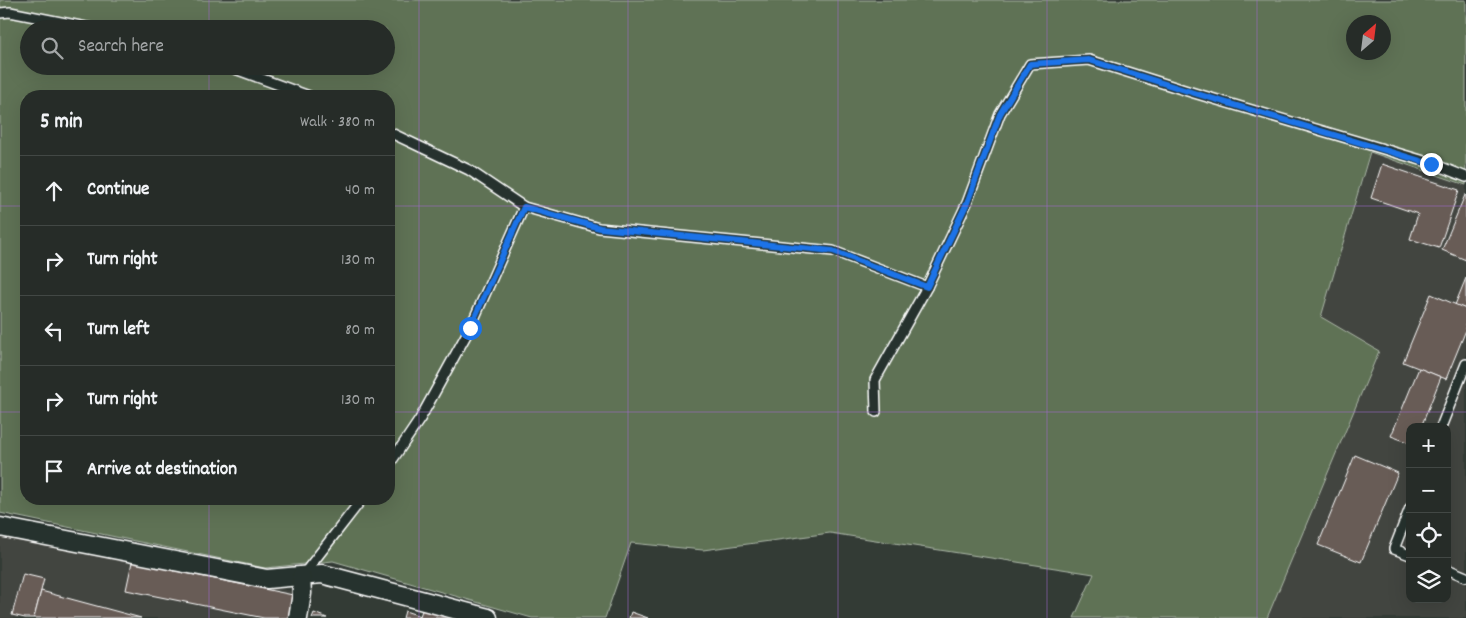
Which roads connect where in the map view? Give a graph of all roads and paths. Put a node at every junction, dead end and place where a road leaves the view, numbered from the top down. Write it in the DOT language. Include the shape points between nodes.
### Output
graph roads {
  1 [pos="0,13"];
  2 [pos="50,20"];
  3 [pos="252,75"];
  4 [pos="293,90"];
  5 [pos="395,135"];
  6 [pos="1466,177"];
  7 [pos="524,207"];
  8 [pos="927,287"];
  9 [pos="1466,364"];
  10 [pos="1461,389"];
  11 [pos="876,412"];
  12 [pos="1444,423"];
  13 [pos="395,456"];
  14 [pos="357,505"];
  15 [pos="1406,518"];
  16 [pos="0,527"];
  17 [pos="1406,554"];
  18 [pos="1451,571"];
  19 [pos="301,577"];
  20 [pos="1466,577"];
  21 [pos="298,618"];
  22 [pos="488,618"];
  1 -- 2 [label="lane"];
  3 -- 4 [label="lane"];
  5 -- 7 [label="lane" via="469,170"];
  6 -- 8 [label="lane" via="1089,60 1030,64 1000,114 967,203"];
  7 -- 8 [label="lane" via="600,228 833,251"];
  7 -- 13 [label="lane" via="470,328 420,419"];
  8 -- 11 [label="lane" via="875,380"];
  9 -- 10 [label="lane"];
  10 -- 12 [label="lane"];
  14 -- 19 [label="lane"];
  15 -- 17 [label="lane" via="1394,549"];
  16 -- 19 [label="street" via="267,579"];
  18 -- 20 [label="lane"];
  19 -- 21 [label="street"];
  19 -- 22 [label="street" via="322,574"];
}
